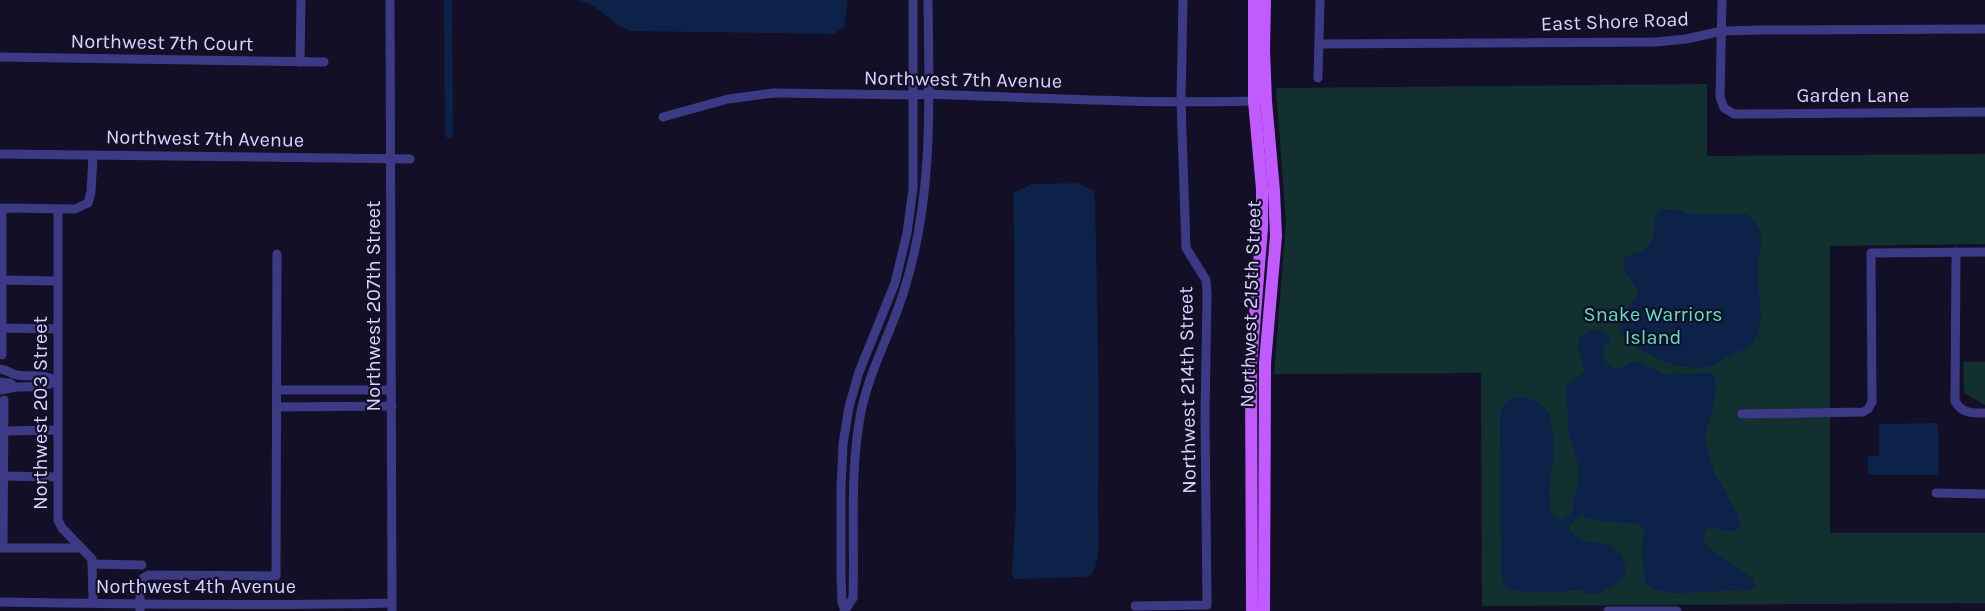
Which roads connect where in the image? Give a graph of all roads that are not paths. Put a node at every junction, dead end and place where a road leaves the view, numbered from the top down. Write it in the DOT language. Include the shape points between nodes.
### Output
graph roads {
  1 [pos="301,0"];
  2 [pos="390,0"];
  3 [pos="913,0"];
  4 [pos="928,0"];
  5 [pos="1183,0"];
  6 [pos="1254,0"];
  7 [pos="1265,0"];
  8 [pos="1320,0"];
  9 [pos="1722,0"];
  10 [pos="1985,28"];
  11 [pos="1722,31"];
  12 [pos="1319,44"];
  13 [pos="0,57"];
  14 [pos="300,62"];
  15 [pos="324,62"];
  16 [pos="1318,78"];
  17 [pos="929,94"];
  18 [pos="913,95"];
  19 [pos="1260,101"];
  20 [pos="1181,102"];
  21 [pos="1985,112"];
  22 [pos="663,117"];
  23 [pos="0,154"];
  24 [pos="93,155"];
  25 [pos="392,158"];
  26 [pos="410,159"];
  27 [pos="1,208"];
  28 [pos="58,209"];
  29 [pos="1956,252"];
  30 [pos="1985,252"];
  31 [pos="277,254"];
  32 [pos="2,280"];
  33 [pos="58,281"];
  34 [pos="2,328"];
  35 [pos="58,329"];
  36 [pos="2,355"];
  37 [pos="0,369"];
  38 [pos="15,374"];
  39 [pos="57,381"];
  40 [pos="0,382"];
  41 [pos="15,387"];
  42 [pos="277,390"];
  43 [pos="308,390"];
  44 [pos="327,390"];
  45 [pos="392,390"];
  46 [pos="2,395"];
  47 [pos="308,406"];
  48 [pos="326,406"];
  49 [pos="392,406"];
  50 [pos="277,407"];
  51 [pos="1985,413"];
  52 [pos="1742,414"];
  53 [pos="58,430"];
  54 [pos="4,431"];
  55 [pos="4,476"];
  56 [pos="58,477"];
  57 [pos="1936,493"];
  58 [pos="1985,494"];
  59 [pos="2,548"];
  60 [pos="81,548"];
  61 [pos="92,564"];
  62 [pos="142,565"];
  63 [pos="0,602"];
  64 [pos="93,603"];
  65 [pos="1135,606"];
  66 [pos="392,607"];
  67 [pos="140,608"];
  68 [pos="224,608"];
  69 [pos="308,608"];
  70 [pos="845,610"];
  71 [pos="1252,611"];
  72 [pos="1264,611"];
  73 [pos="1608,611"];
  74 [pos="1617,611"];
  75 [pos="1677,611"];
  1 -- 14 [label="street"];
  2 -- 25 [label="street, Northwest 207th Street"];
  3 -- 18 [label="street"];
  4 -- 17 [label="street"];
  5 -- 20 [label="street, Northwest 214th Street"];
  6 -- 19 [label="main road, Northwest 215th Street"];
  7 -- 19 [label="main road, Northwest 215th Street"];
  8 -- 12 [label="street"];
  9 -- 11 [label="street"];
  10 -- 11 [label="street, East Shore Road"];
  11 -- 12 [label="street, East Shore Road" via="1656,42"];
  11 -- 21 [label="street, Garden Lane" via="1720,97 1724,108 1734,114"];
  12 -- 16 [label="street"];
  13 -- 14 [label="street, Northwest 7th Court"];
  14 -- 15 [label="street, Northwest 7th Court"];
  17 -- 18 [label="street, Northwest 7th Avenue"];
  17 -- 20 [label="street, Northwest 7th Avenue"];
  17 -- 70 [label="street" via="925,191 918,236 906,285 870,375 861,412 855,456 853,598"];
  18 -- 22 [label="street, Northwest 7th Avenue" via="774,93 728,99"];
  18 -- 70 [label="street" via="913,189 907,233 895,283 859,372 843,444 841,576"];
  19 -- 20 [label="street, Northwest 7th Avenue"];
  19 -- 71 [label="main road, Northwest 215th Street" via="1262,228 1251,364"];
  19 -- 72 [label="main road, Northwest 215th Street" via="1274,190 1276,236 1265,363"];
  20 -- 65 [label="street, Northwest 214th Street" via="1186,248 1206,279 1207,605"];
  23 -- 24 [label="street, Northwest 7th Avenue"];
  24 -- 25 [label="street, Northwest 7th Avenue"];
  24 -- 28 [label="street" via="88,203 75,209"];
  25 -- 26 [label="street, Northwest 7th Avenue"];
  25 -- 45 [label="street, Northwest 207th Street"];
  27 -- 28 [label="street"];
  27 -- 32 [label="street"];
  28 -- 33 [label="street, Northwest 203 Street"];
  29 -- 30 [label="street"];
  29 -- 51 [label="street" via="1955,397 1968,413"];
  29 -- 52 [label="street" via="1871,253 1872,402 1868,409"];
  31 -- 42 [label="street"];
  32 -- 33 [label="street"];
  32 -- 34 [label="street"];
  33 -- 35 [label="street, Northwest 203 Street"];
  34 -- 35 [label="street"];
  34 -- 36 [label="street"];
  35 -- 39 [label="street, Northwest 203 Street"];
  37 -- 38 [label="street"];
  38 -- 39 [label="street" via="47,375"];
  38 -- 41 [label="street"];
  39 -- 41 [label="street" via="47,387"];
  39 -- 53 [label="street, Northwest 203 Street"];
  40 -- 41 [label="street" via="10,382"];
  41 -- 46 [label="street"];
  42 -- 43 [label="street"];
  42 -- 50 [label="street"];
  43 -- 44 [label="street"];
  43 -- 47 [label="street"];
  44 -- 45 [label="street"];
  44 -- 48 [label="street"];
  45 -- 49 [label="street, Northwest 207th Street"];
  46 -- 54 [label="street"];
  47 -- 48 [label="street"];
  47 -- 50 [label="street"];
  48 -- 49 [label="street"];
  49 -- 66 [label="street, Northwest 207th Street"];
  50 -- 67 [label="street" via="276,576 149,575 140,585"];
  53 -- 54 [label="street"];
  53 -- 56 [label="street, Northwest 203 Street"];
  54 -- 55 [label="street"];
  55 -- 56 [label="street"];
  55 -- 59 [label="street"];
  56 -- 60 [label="street, Northwest 203 Street" via="58,520"];
  57 -- 58 [label="street"];
  59 -- 60 [label="street"];
  60 -- 61 [label="street, Northwest 203 Street"];
  61 -- 62 [label="street"];
  61 -- 64 [label="street"];
  63 -- 64 [label="street, Northwest 4th Avenue"];
  64 -- 67 [label="street, Northwest 4th Avenue"];
  66 -- 69 [label="street, Northwest 4th Avenue"];
  67 -- 68 [label="street, Northwest 4th Avenue"];
  68 -- 69 [label="street, Northwest 4th Avenue"];
  73 -- 74 [label="street"];
  74 -- 75 [label="street"];
}
